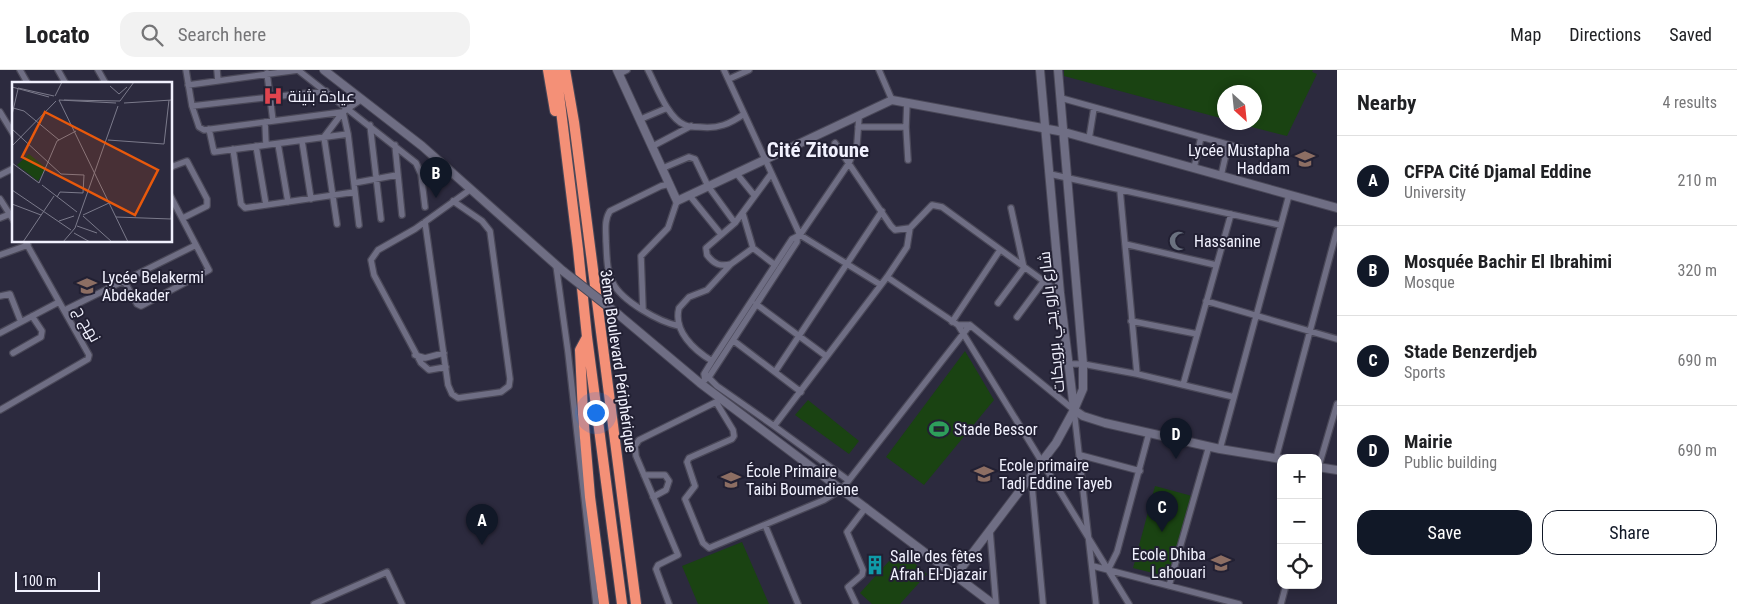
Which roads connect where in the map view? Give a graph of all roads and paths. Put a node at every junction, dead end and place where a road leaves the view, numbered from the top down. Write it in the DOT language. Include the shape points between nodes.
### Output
graph roads {
  1 [pos="20,70"];
  2 [pos="58,70"];
  3 [pos="98,70"];
  4 [pos="186,70"];
  5 [pos="217,70"];
  6 [pos="298,70"];
  7 [pos="324,70"];
  8 [pos="548,70"];
  9 [pos="556,70"];
  10 [pos="565,70"];
  11 [pos="572,70"];
  12 [pos="627,70"];
  13 [pos="648,70"];
  14 [pos="724,70"];
  15 [pos="749,70"];
  16 [pos="879,70"];
  17 [pos="1040,70"];
  18 [pos="1058,70"];
  19 [pos="618,72"];
  20 [pos="267,73"];
  21 [pos="729,79"];
  22 [pos="218,81"];
  23 [pos="27,82"];
  24 [pos="65,82"];
  25 [pos="105,82"];
  26 [pos="188,85"];
  27 [pos="326,91"];
  28 [pos="269,97"];
  29 [pos="1061,98"];
  30 [pos="362,99"];
  31 [pos="892,100"];
  32 [pos="907,102"];
  33 [pos="192,106"];
  34 [pos="667,108"];
  35 [pos="1094,108"];
  36 [pos="345,110"];
  37 [pos="0,112"];
  38 [pos="744,114"];
  39 [pos="859,117"];
  40 [pos="641,120"];
  41 [pos="273,121"];
  42 [pos="265,122"];
  43 [pos="574,122"];
  44 [pos="370,124"];
  45 [pos="691,126"];
  46 [pos="858,127"];
  47 [pos="903,127"];
  48 [pos="1045,128"];
  49 [pos="209,129"];
  50 [pos="12,132"];
  51 [pos="1064,132"];
  52 [pos="348,134"];
  53 [pos="324,137"];
  54 [pos="1201,137"];
  55 [pos="1089,139"];
  56 [pos="302,141"];
  57 [pos="835,143"];
  58 [pos="266,144"];
  59 [pos="278,144"];
  60 [pos="394,145"];
  61 [pos="1228,145"];
  62 [pos="256,146"];
  63 [pos="653,146"];
  64 [pos="234,149"];
  65 [pos="1259,153"];
  66 [pos="908,160"];
  67 [pos="765,161"];
  68 [pos="849,163"];
  69 [pos="569,166"];
  70 [pos="172,167"];
  71 [pos="663,168"];
  72 [pos="1194,168"];
  73 [pos="12,169"];
  74 [pos="737,174"];
  75 [pos="770,174"];
  76 [pos="1050,174"];
  77 [pos="0,175"];
  78 [pos="397,175"];
  79 [pos="1221,176"];
  80 [pos="1067,178"];
  81 [pos="376,179"];
  82 [pos="354,183"];
  83 [pos="670,184"];
  84 [pos="708,186"];
  85 [pos="471,189"];
  86 [pos="1120,190"];
  87 [pos="355,192"];
  88 [pos="1289,194"];
  89 [pos="333,195"];
  90 [pos="754,195"];
  91 [pos="690,196"];
  92 [pos="0,199"];
  93 [pos="172,199"];
  94 [pos="311,199"];
  95 [pos="453,201"];
  96 [pos="677,201"];
  97 [pos="288,202"];
  98 [pos="266,205"];
  99 [pos="425,207"];
  100 [pos="1011,208"];
  101 [pos="1337,208"];
  102 [pos="882,211"];
  103 [pos="10,214"];
  104 [pos="743,214"];
  105 [pos="1231,214"];
  106 [pos="402,215"];
  107 [pos="0,218"];
  108 [pos="12,218"];
  109 [pos="182,218"];
  110 [pos="380,219"];
  111 [pos="425,222"];
  112 [pos="735,223"];
  113 [pos="337,224"];
  114 [pos="359,225"];
  115 [pos="1280,225"];
  116 [pos="910,228"];
  117 [pos="1337,230"];
  118 [pos="720,234"];
  119 [pos="798,237"];
  120 [pos="27,243"];
  121 [pos="1125,244"];
  122 [pos="196,246"];
  123 [pos="753,248"];
  124 [pos="1000,250"];
  125 [pos="0,255"];
  126 [pos="846,263"];
  127 [pos="730,264"];
  128 [pos="556,265"];
  129 [pos="1216,265"];
  130 [pos="775,266"];
  131 [pos="1024,268"];
  132 [pos="887,277"];
  133 [pos="124,281"];
  134 [pos="1043,282"];
  135 [pos="881,285"];
  136 [pos="1060,293"];
  137 [pos="0,296"];
  138 [pos="1206,301"];
  139 [pos="59,302"];
  140 [pos="755,303"];
  141 [pos="998,303"];
  142 [pos="65,310"];
  143 [pos="643,310"];
  144 [pos="32,316"];
  145 [pos="1256,316"];
  146 [pos="1017,317"];
  147 [pos="1131,321"];
  148 [pos="21,322"];
  149 [pos="955,323"];
  150 [pos="970,325"];
  151 [pos="679,326"];
  152 [pos="1309,331"];
  153 [pos="0,333"];
  154 [pos="962,334"];
  155 [pos="1198,334"];
  156 [pos="798,335"];
  157 [pos="586,337"];
  158 [pos="1337,339"];
  159 [pos="734,341"];
  160 [pos="13,353"];
  161 [pos="444,353"];
  162 [pos="416,355"];
  163 [pos="826,356"];
  164 [pos="712,361"];
  165 [pos="1068,364"];
  166 [pos="1083,364"];
  167 [pos="446,367"];
  168 [pos="775,372"];
  169 [pos="1137,374"];
  170 [pos="704,379"];
  171 [pos="1183,385"];
  172 [pos="801,392"];
  173 [pos="1234,397"];
  174 [pos="719,401"];
  175 [pos="1337,404"];
  176 [pos="0,410"];
  177 [pos="1074,410"];
  178 [pos="774,426"];
  179 [pos="1149,433"];
  180 [pos="1209,446"];
  181 [pos="1220,449"];
  182 [pos="1279,454"];
  183 [pos="1080,455"];
  184 [pos="1322,455"];
  185 [pos="1277,458"];
  186 [pos="1042,463"];
  187 [pos="1322,468"];
  188 [pos="1337,470"];
  189 [pos="1140,471"];
  190 [pos="644,475"];
  191 [pos="1032,475"];
  192 [pos="848,480"];
  193 [pos="842,489"];
  194 [pos="653,496"];
  195 [pos="866,507"];
  196 [pos="766,525"];
  197 [pos="990,531"];
  198 [pos="1088,537"];
  199 [pos="1093,566"];
  200 [pos="1108,570"];
  201 [pos="956,575"];
  202 [pos="1169,586"];
  203 [pos="1285,589"];
  204 [pos="314,604"];
  205 [pos="402,604"];
  206 [pos="596,604"];
  207 [pos="604,604"];
  208 [pos="622,604"];
  209 [pos="636,604"];
  210 [pos="669,604"];
  211 [pos="798,604"];
  212 [pos="856,604"];
  213 [pos="995,604"];
  214 [pos="1043,604"];
  215 [pos="1096,604"];
  216 [pos="1129,604"];
  217 [pos="1239,604"];
  218 [pos="1281,604"];
  1 -- 23 [label="street"];
  2 -- 24 [label="street"];
  3 -- 25 [label="street"];
  4 -- 26 [label="street"];
  5 -- 22 [label="street"];
  6 -- 20 [label="street"];
  6 -- 27 [label="street"];
  7 -- 30 [label="main road"];
  8 -- 69 [label="highway, 3ème Boulevard Périphérique" via="561,142"];
  9 -- 69 [label="highway, 3ème Boulevard Périphérique"];
  10 -- 43 [label="highway, 3ème Boulevard Périphérique"];
  11 -- 43 [label="highway, 3ème Boulevard Périphérique"];
  12 -- 19 [label="street"];
  13 -- 34 [label="street"];
  14 -- 21 [label="street"];
  15 -- 21 [label="street"];
  16 -- 31 [label="street"];
  17 -- 48 [label="main road, شارع بارو يحي برويكات"];
  18 -- 29 [label="main road, شارع بارو يحي برويكات"];
  19 -- 40 [label="main road"];
  20 -- 22 [label="street"];
  20 -- 28 [label="street"];
  21 -- 38 [label="street"];
  22 -- 26 [label="street"];
  26 -- 33 [label="street"];
  27 -- 28 [label="street"];
  27 -- 36 [label="street"];
  28 -- 33 [label="street"];
  28 -- 41 [label="street"];
  29 -- 35 [label="street"];
  29 -- 51 [label="main road, شارع بارو يحي برويكات"];
  30 -- 36 [label="street"];
  30 -- 85 [label="main road"];
  31 -- 32 [label="main road"];
  31 -- 39 [label="main road"];
  32 -- 48 [label="main road"];
  32 -- 66 [label="street"];
  33 -- 49 [label="street" via="199,127"];
  34 -- 40 [label="street"];
  34 -- 45 [label="street" via="683,125"];
  35 -- 54 [label="street"];
  35 -- 55 [label="street"];
  36 -- 41 [label="street"];
  36 -- 44 [label="street"];
  36 -- 52 [label="street"];
  36 -- 53 [label="street"];
  37 -- 50 [label="street"];
  38 -- 45 [label="street" via="727,125"];
  38 -- 67 [label="street"];
  39 -- 46 [label="street"];
  39 -- 67 [label="main road"];
  40 -- 63 [label="main road"];
  41 -- 42 [label="street"];
  42 -- 49 [label="street"];
  42 -- 58 [label="street"];
  43 -- 209 [label="highway, 3ème Boulevard Périphérique"];
  44 -- 60 [label="street"];
  44 -- 81 [label="street"];
  45 -- 63 [label="street"];
  46 -- 47 [label="street"];
  46 -- 68 [label="street" via="857,144"];
  48 -- 51 [label="main road"];
  48 -- 76 [label="main road, شارع بارو يحي برويكات"];
  49 -- 64 [label="street" via="214,151"];
  51 -- 55 [label="main road"];
  51 -- 80 [label="main road, شارع بارو يحي برويكات"];
  52 -- 53 [label="street"];
  52 -- 82 [label="street"];
  53 -- 56 [label="street"];
  53 -- 89 [label="street"];
  54 -- 61 [label="street"];
  54 -- 72 [label="street"];
  55 -- 72 [label="main road"];
  56 -- 59 [label="street"];
  56 -- 94 [label="street"];
  57 -- 68 [label="street"];
  58 -- 59 [label="street"];
  58 -- 62 [label="street"];
  59 -- 97 [label="street"];
  60 -- 78 [label="street"];
  60 -- 99 [label="street" via="419,167"];
  61 -- 65 [label="street"];
  61 -- 79 [label="street"];
  62 -- 64 [label="street"];
  62 -- 98 [label="street"];
  63 -- 71 [label="main road"];
  64 -- 98 [label="street" via="242,205 245,208"];
  67 -- 74 [label="main road"];
  67 -- 75 [label="street"];
  68 -- 102 [label="street"];
  68 -- 119 [label="street"];
  69 -- 157 [label="highway, 3ème Boulevard Périphérique"];
  70 -- 109 [label="street" via="187,161 207,199 207,206"];
  71 -- 83 [label="main road"];
  71 -- 84 [label="street" via="692,157"];
  72 -- 79 [label="main road"];
  73 -- 77 [label="street"];
  74 -- 84 [label="main road"];
  74 -- 90 [label="street"];
  75 -- 90 [label="street"];
  75 -- 119 [label="street"];
  76 -- 80 [label="street"];
  76 -- 136 [label="main road, شارع بارو يحي برويكات"];
  78 -- 81 [label="street"];
  78 -- 106 [label="street"];
  79 -- 88 [label="main road"];
  80 -- 86 [label="street"];
  80 -- 166 [label="main road, شارع بارو يحي برويكات"];
  81 -- 82 [label="street"];
  81 -- 110 [label="street"];
  82 -- 87 [label="street"];
  83 -- 96 [label="main road"];
  83 -- 143 [label="street" via="607,215 607,260 611,278 618,290"];
  84 -- 91 [label="main road"];
  84 -- 112 [label="street"];
  85 -- 95 [label="street"];
  85 -- 128 [label="main road"];
  86 -- 105 [label="street"];
  86 -- 121 [label="street"];
  87 -- 89 [label="street"];
  87 -- 114 [label="street"];
  88 -- 101 [label="main road"];
  88 -- 115 [label="street"];
  89 -- 94 [label="street"];
  89 -- 113 [label="street"];
  90 -- 104 [label="street"];
  91 -- 96 [label="main road"];
  91 -- 118 [label="street"];
  92 -- 103 [label="street"];
  93 -- 109 [label="street"];
  94 -- 97 [label="street"];
  95 -- 111 [label="street"];
  95 -- 167 [label="street" via="482,221 490,231 509,386 501,392 458,398 448,385"];
  96 -- 143 [label="street" via="668,228 641,256"];
  97 -- 98 [label="street"];
  100 -- 131 [label="street"];
  102 -- 116 [label="street" via="895,230"];
  102 -- 126 [label="street"];
  103 -- 107 [label="street"];
  103 -- 108 [label="street"];
  104 -- 112 [label="street"];
  104 -- 123 [label="street"];
  105 -- 115 [label="street"];
  105 -- 129 [label="street"];
  109 -- 122 [label="street"];
  111 -- 161 [label="street"];
  111 -- 162 [label="street" via="378,250 371,260 374,275"];
  112 -- 118 [label="street"];
  115 -- 145 [label="street"];
  116 -- 124 [label="street" via="928,208 937,204"];
  116 -- 132 [label="street" via="907,247"];
  117 -- 152 [label="street"];
  118 -- 127 [label="street" via="705,251 716,264"];
  119 -- 126 [label="street"];
  119 -- 130 [label="street" via="792,239"];
  119 -- 140 [label="street"];
  120 -- 125 [label="street"];
  120 -- 139 [label="street, نهج ج"];
  121 -- 129 [label="street"];
  121 -- 147 [label="street"];
  122 -- 133 [label="street"];
  122 -- 133 [label="street" via="209,270 143,305 137,304"];
  123 -- 127 [label="street"];
  123 -- 130 [label="street"];
  124 -- 131 [label="street"];
  124 -- 149 [label="street"];
  126 -- 135 [label="street"];
  126 -- 156 [label="street"];
  127 -- 151 [label="street" via="707,290 686,300 677,315"];
  128 -- 170 [label="main road, bridge"];
  128 -- 206 [label="street"];
  129 -- 138 [label="street"];
  130 -- 140 [label="street"];
  131 -- 134 [label="street"];
  131 -- 141 [label="street"];
  132 -- 135 [label="street"];
  132 -- 149 [label="street"];
  133 -- 142 [label="street"];
  134 -- 136 [label="street"];
  134 -- 146 [label="street"];
  135 -- 163 [label="street"];
  136 -- 165 [label="main road, شارع بارو يحي برويكات"];
  137 -- 148 [label="street" via="8,293 12,296"];
  138 -- 145 [label="street"];
  138 -- 155 [label="street"];
  139 -- 142 [label="street, نهج ج"];
  139 -- 144 [label="street"];
  140 -- 156 [label="street"];
  140 -- 159 [label="street"];
  140 -- 164 [label="street"];
  142 -- 176 [label="street, نهج ج" via="86,346 88,359"];
  143 -- 151 [label="street" via="657,320"];
  144 -- 148 [label="street"];
  144 -- 160 [label="street" via="42,331 41,337"];
  145 -- 152 [label="street"];
  145 -- 173 [label="street"];
  147 -- 155 [label="street"];
  147 -- 169 [label="street"];
  148 -- 153 [label="street"];
  149 -- 150 [label="street"];
  149 -- 154 [label="street"];
  150 -- 154 [label="street"];
  150 -- 177 [label="street"];
  151 -- 164 [label="street" via="695,350"];
  152 -- 158 [label="street"];
  152 -- 182 [label="street"];
  154 -- 186 [label="street"];
  154 -- 192 [label="street"];
  155 -- 171 [label="street"];
  156 -- 163 [label="street"];
  156 -- 168 [label="street"];
  157 -- 207 [label="highway" via="580,350 583,414"];
  157 -- 208 [label="highway, 3ème Boulevard Périphérique"];
  159 -- 168 [label="street"];
  159 -- 170 [label="street"];
  161 -- 162 [label="street" via="425,358"];
  161 -- 167 [label="street"];
  162 -- 167 [label="street" via="429,370"];
  163 -- 172 [label="street"];
  164 -- 170 [label="street"];
  165 -- 166 [label="street"];
  165 -- 177 [label="main road, شارع بارو يحي برويكات"];
  166 -- 169 [label="street"];
  166 -- 177 [label="main road, شارع بارو يحي برويكات" via="1083,388"];
  168 -- 172 [label="street"];
  169 -- 171 [label="street"];
  170 -- 174 [label="main road"];
  170 -- 178 [label="street"];
  171 -- 173 [label="street"];
  172 -- 178 [label="street"];
  173 -- 181 [label="street"];
  174 -- 190 [label="street" via="639,440 635,446 636,456"];
  174 -- 193 [label="main road"];
  174 -- 196 [label="street" via="734,436 687,462 695,486 685,496 686,502 703,543 709,548"];
  175 -- 184 [label="street"];
  177 -- 179 [label="main road" via="1105,423"];
  177 -- 183 [label="street"];
  177 -- 186 [label="main road"];
  178 -- 192 [label="street"];
  179 -- 180 [label="main road"];
  179 -- 189 [label="street"];
  180 -- 181 [label="main road"];
  180 -- 202 [label="street"];
  181 -- 185 [label="main road"];
  183 -- 189 [label="street"];
  183 -- 198 [label="street"];
  186 -- 191 [label="main road"];
  186 -- 198 [label="street"];
  187 -- 188 [label="main road"];
  189 -- 200 [label="street" via="1117,552"];
  190 -- 194 [label="street"];
  190 -- 194 [label="street" via="661,473 669,482 666,490"];
  191 -- 197 [label="main road"];
  191 -- 214 [label="street"];
  192 -- 193 [label="street"];
  193 -- 195 [label="main road"];
  193 -- 196 [label="street"];
  194 -- 210 [label="street" via="678,555 656,569"];
  195 -- 201 [label="main road"];
  195 -- 212 [label="street" via="847,532 863,570 862,575 848,587"];
  196 -- 211 [label="street"];
  197 -- 201 [label="main road"];
  197 -- 213 [label="street"];
  198 -- 199 [label="street"];
  198 -- 200 [label="street"];
  199 -- 200 [label="street"];
  199 -- 215 [label="street"];
  200 -- 202 [label="street"];
  200 -- 216 [label="street"];
  201 -- 213 [label="main road"];
  202 -- 217 [label="street"];
  203 -- 218 [label="street"];
  204 -- 205 [label="street" via="387,572"];
}
